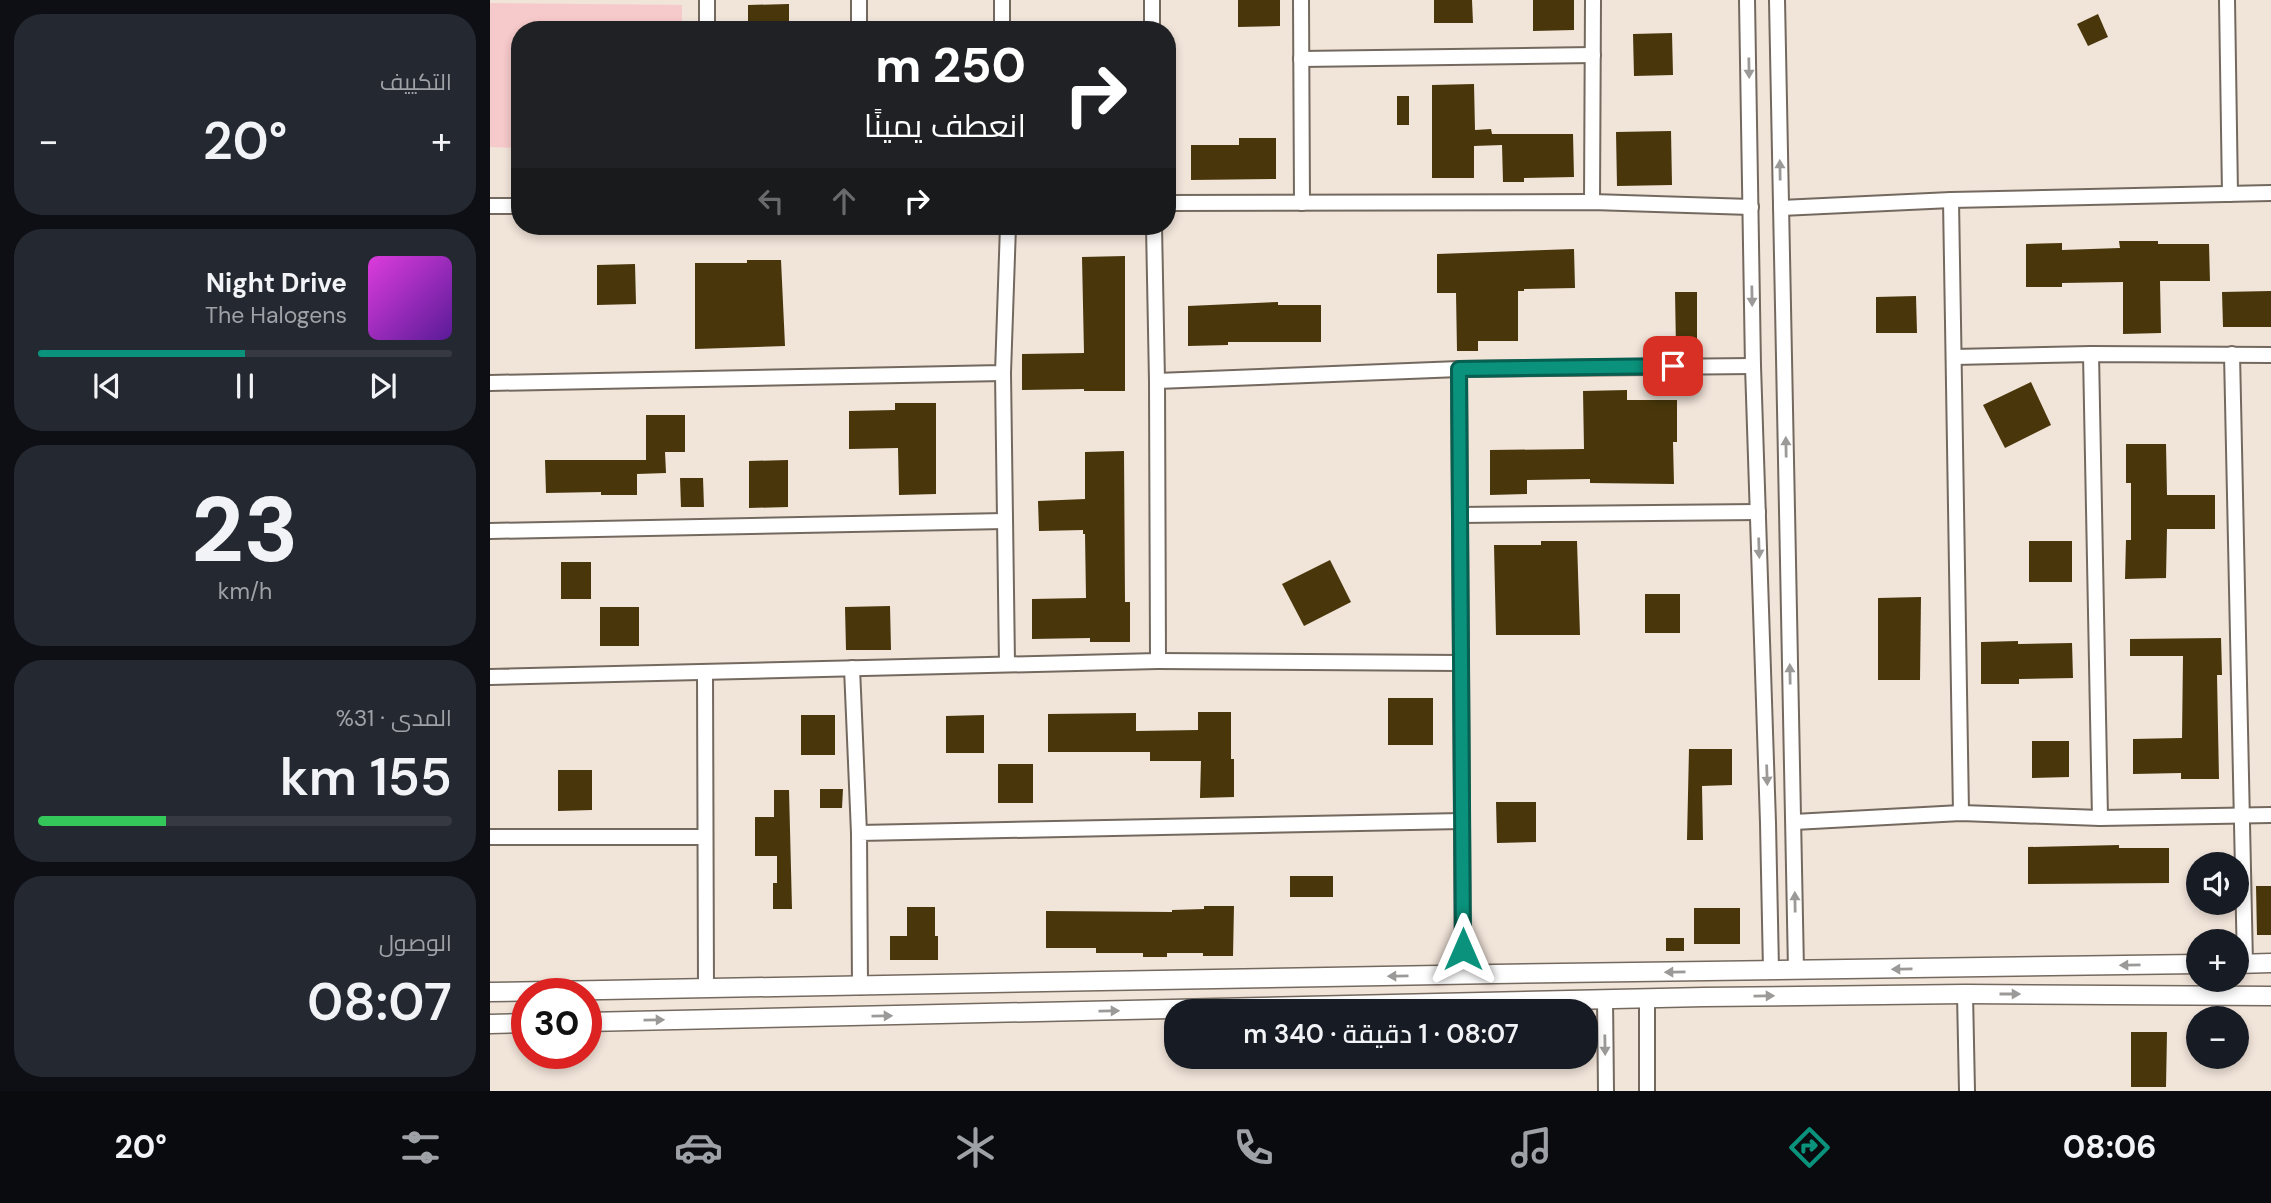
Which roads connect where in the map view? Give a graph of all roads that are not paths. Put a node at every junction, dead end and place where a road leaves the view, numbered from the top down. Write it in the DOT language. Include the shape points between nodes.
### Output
graph roads {
  1 [pos="707,0"];
  2 [pos="859,0"];
  3 [pos="1002,0"];
  4 [pos="1152,0"];
  5 [pos="1301,0"];
  6 [pos="1593,0"];
  7 [pos="1747,0"];
  8 [pos="1777,0"];
  9 [pos="2227,0"];
  10 [pos="707,21"];
  11 [pos="859,21"];
  12 [pos="1002,21"];
  13 [pos="1152,21"];
  14 [pos="1593,55"];
  15 [pos="1301,59"];
  16 [pos="2271,193"];
  17 [pos="2230,194"];
  18 [pos="1951,200"];
  19 [pos="1592,202"];
  20 [pos="1176,203"];
  21 [pos="1302,203"];
  22 [pos="490,206"];
  23 [pos="511,206"];
  24 [pos="1752,207"];
  25 [pos="1781,208"];
  26 [pos="1007,235"];
  27 [pos="1154,235"];
  28 [pos="2091,354"];
  29 [pos="2232,354"];
  30 [pos="2271,355"];
  31 [pos="1954,357"];
  32 [pos="1753,366"];
  33 [pos="1459,369"];
  34 [pos="1003,373"];
  35 [pos="1157,381"];
  36 [pos="490,383"];
  37 [pos="1758,512"];
  38 [pos="1460,515"];
  39 [pos="1005,520"];
  40 [pos="490,531"];
  41 [pos="1158,661"];
  42 [pos="1461,663"];
  43 [pos="1007,664"];
  44 [pos="852,668"];
  45 [pos="705,672"];
  46 [pos="490,677"];
  47 [pos="1961,813"];
  48 [pos="2271,815"];
  49 [pos="2244,816"];
  50 [pos="2100,818"];
  51 [pos="1462,821"];
  52 [pos="1794,822"];
  53 [pos="859,833"];
  54 [pos="705,837"];
  55 [pos="490,838"];
  56 [pos="2242,929"];
  57 [pos="2271,963"];
  58 [pos="2186,964"];
  59 [pos="2249,964"];
  60 [pos="1771,970"];
  61 [pos="1796,970"];
  62 [pos="1463,975"];
  63 [pos="860,987"];
  64 [pos="706,989"];
  65 [pos="490,992"];
  66 [pos="1965,994"];
  67 [pos="2271,996"];
  68 [pos="1647,998"];
  69 [pos="1605,999"];
  70 [pos="602,1022"];
  71 [pos="511,1023"];
  72 [pos="490,1024"];
  73 [pos="1606,1091"];
  74 [pos="1647,1091"];
  75 [pos="1967,1091"];
  1 -- 10 [label="street"];
  2 -- 11 [label="street"];
  3 -- 12 [label="street"];
  4 -- 13 [label="street"];
  5 -- 15 [label="street"];
  6 -- 14 [label="street"];
  7 -- 24 [label="street, one-way"];
  25 -- 8 [label="street, one-way"];
  9 -- 17 [label="street"];
  14 -- 15 [label="street"];
  14 -- 19 [label="street"];
  15 -- 21 [label="street"];
  16 -- 17 [label="street"];
  17 -- 18 [label="street"];
  18 -- 25 [label="street"];
  18 -- 31 [label="street"];
  19 -- 21 [label="street"];
  19 -- 24 [label="street"];
  20 -- 21 [label="street"];
  22 -- 23 [label="street"];
  24 -- 32 [label="street, one-way"];
  52 -- 25 [label="street, one-way"];
  26 -- 34 [label="street"];
  27 -- 35 [label="street"];
  28 -- 29 [label="street"];
  28 -- 31 [label="street"];
  28 -- 50 [label="street"];
  29 -- 30 [label="street"];
  29 -- 49 [label="street"];
  31 -- 47 [label="street"];
  32 -- 33 [label="street"];
  32 -- 37 [label="street"];
  33 -- 35 [label="street"];
  33 -- 38 [label="street"];
  34 -- 36 [label="street"];
  34 -- 39 [label="street"];
  35 -- 41 [label="street"];
  37 -- 38 [label="street"];
  37 -- 60 [label="street, one-way"];
  38 -- 42 [label="street"];
  39 -- 40 [label="street"];
  39 -- 43 [label="street"];
  41 -- 42 [label="street"];
  41 -- 43 [label="street"];
  42 -- 51 [label="street"];
  43 -- 44 [label="street"];
  44 -- 45 [label="street"];
  44 -- 53 [label="street"];
  45 -- 46 [label="street"];
  45 -- 54 [label="street"];
  47 -- 50 [label="street"];
  47 -- 52 [label="street"];
  48 -- 49 [label="street"];
  49 -- 50 [label="street"];
  49 -- 56 [label="street"];
  51 -- 53 [label="street"];
  51 -- 62 [label="street"];
  61 -- 52 [label="street, one-way"];
  53 -- 63 [label="street"];
  54 -- 55 [label="street"];
  54 -- 64 [label="street"];
  57 -- 59 [label="street"];
  58 -- 61 [label="street, one-way"];
  60 -- 61 [label="street"];
  60 -- 62 [label="street, one-way"];
  62 -- 63 [label="street, one-way"];
  63 -- 64 [label="street"];
  64 -- 65 [label="street"];
  66 -- 67 [label="street, one-way"];
  68 -- 66 [label="street, one-way"];
  66 -- 75 [label="street"];
  68 -- 69 [label="street"];
  68 -- 74 [label="street"];
  70 -- 69 [label="street, one-way"];
  69 -- 73 [label="street, one-way"];
  71 -- 72 [label="street"];
}
